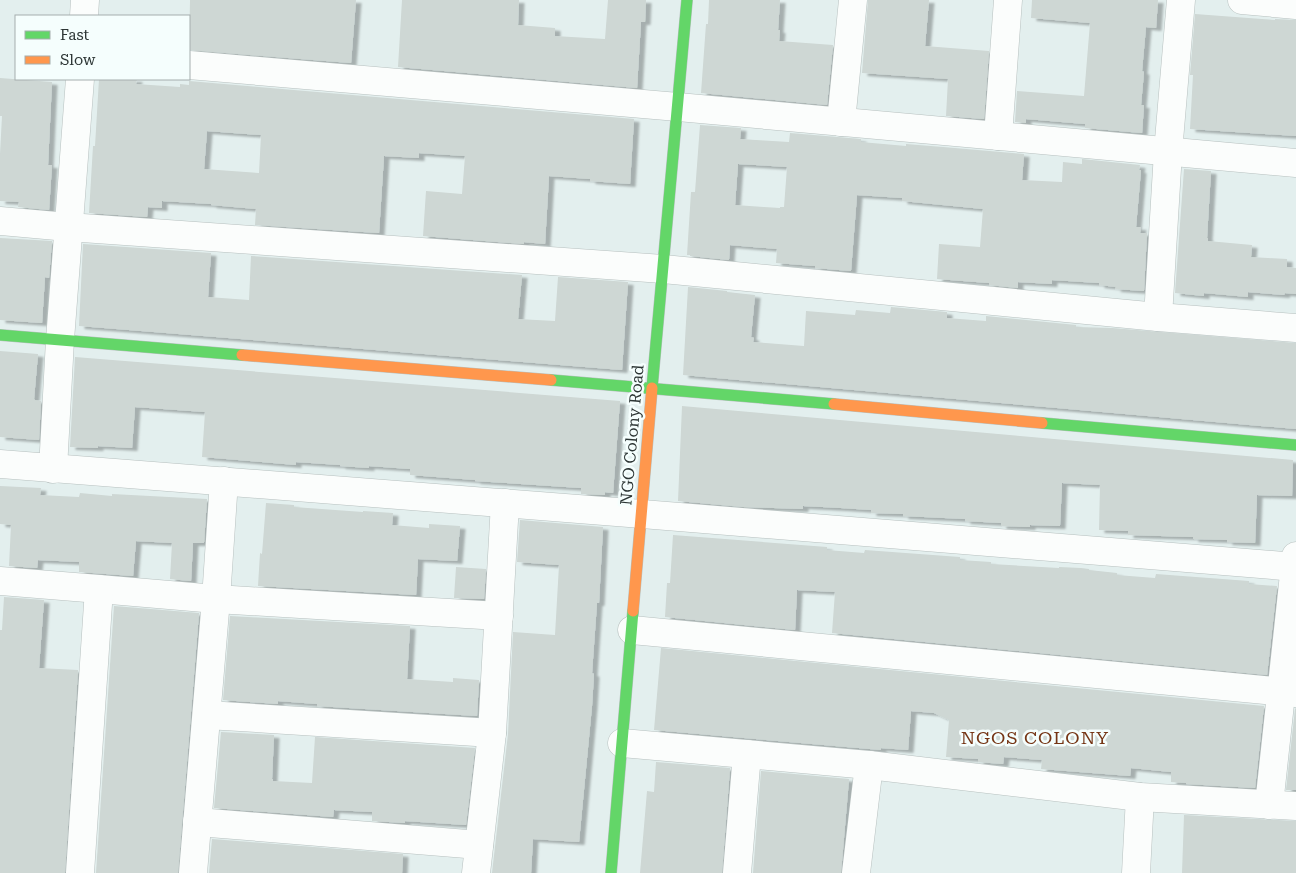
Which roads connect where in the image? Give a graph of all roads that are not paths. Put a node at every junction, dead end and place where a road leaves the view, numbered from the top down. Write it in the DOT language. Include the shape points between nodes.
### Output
graph roads {
  1 [pos="85,0"];
  2 [pos="687,0"];
  3 [pos="853,0"];
  4 [pos="1008,0"];
  5 [pos="1181,0"];
  6 [pos="1242,0"];
  7 [pos="1296,5"];
  8 [pos="84,15"];
  9 [pos="190,64"];
  10 [pos="80,80"];
  11 [pos="678,107"];
  12 [pos="841,122"];
  13 [pos="998,136"];
  14 [pos="1168,152"];
  15 [pos="1296,163"];
  16 [pos="0,221"];
  17 [pos="68,227"];
  18 [pos="663,269"];
  19 [pos="1158,317"];
  20 [pos="1296,328"];
  21 [pos="0,335"];
  22 [pos="60,340"];
  23 [pos="652,388"];
  24 [pos="1296,445"];
  25 [pos="0,464"];
  26 [pos="54,469"];
  27 [pos="224,481"];
  28 [pos="505,503"];
  29 [pos="642,514"];
  30 [pos="1296,563"];
  31 [pos="0,581"];
  32 [pos="99,589"];
  33 [pos="216,599"];
  34 [pos="499,616"];
  35 [pos="632,630"];
  36 [pos="1289,692"];
  37 [pos="207,715"];
  38 [pos="492,733"];
  39 [pos="622,743"];
  40 [pos="747,754"];
  41 [pos="869,765"];
  42 [pos="1140,797"];
  43 [pos="1269,805"];
  44 [pos="1296,806"];
  45 [pos="197,822"];
  46 [pos="479,844"];
  47 [pos="80,873"];
  48 [pos="193,873"];
  49 [pos="476,873"];
  50 [pos="611,873"];
  51 [pos="737,873"];
  52 [pos="856,873"];
  53 [pos="1136,873"];
  1 -- 8 [label="street"];
  2 -- 11 [label="street, NGO Colony Road"];
  3 -- 12 [label="street"];
  4 -- 13 [label="street"];
  5 -- 14 [label="street"];
  6 -- 7 [label="street"];
  9 -- 11 [label="street"];
  10 -- 17 [label="street"];
  11 -- 12 [label="street"];
  11 -- 18 [label="street, NGO Colony Road"];
  12 -- 13 [label="street"];
  13 -- 14 [label="street"];
  14 -- 15 [label="street"];
  14 -- 19 [label="street"];
  16 -- 17 [label="street"];
  17 -- 18 [label="street"];
  17 -- 22 [label="street"];
  18 -- 19 [label="street"];
  18 -- 23 [label="street, NGO Colony Road"];
  19 -- 20 [label="street"];
  21 -- 22 [label="street"];
  22 -- 23 [label="street"];
  22 -- 26 [label="street"];
  23 -- 24 [label="street"];
  23 -- 29 [label="street, NGO Colony Road"];
  25 -- 26 [label="street"];
  26 -- 27 [label="street"];
  27 -- 28 [label="street"];
  27 -- 33 [label="street"];
  28 -- 29 [label="street"];
  28 -- 34 [label="street"];
  29 -- 30 [label="street"];
  29 -- 35 [label="street, NGO Colony Road"];
  30 -- 36 [label="street"];
  31 -- 32 [label="street"];
  32 -- 33 [label="street"];
  32 -- 47 [label="street"];
  33 -- 34 [label="street"];
  33 -- 37 [label="street"];
  34 -- 38 [label="street"];
  35 -- 36 [label="street"];
  35 -- 39 [label="street, NGO Colony Road"];
  36 -- 43 [label="street"];
  37 -- 38 [label="street"];
  37 -- 45 [label="street"];
  38 -- 46 [label="street"];
  39 -- 40 [label="street"];
  39 -- 50 [label="street, NGO Colony Road"];
  40 -- 41 [label="street"];
  40 -- 51 [label="street"];
  41 -- 42 [label="street"];
  41 -- 52 [label="street"];
  42 -- 43 [label="street"];
  42 -- 53 [label="street"];
  43 -- 44 [label="street"];
  45 -- 46 [label="street"];
  45 -- 48 [label="street"];
  46 -- 49 [label="street"];
}
